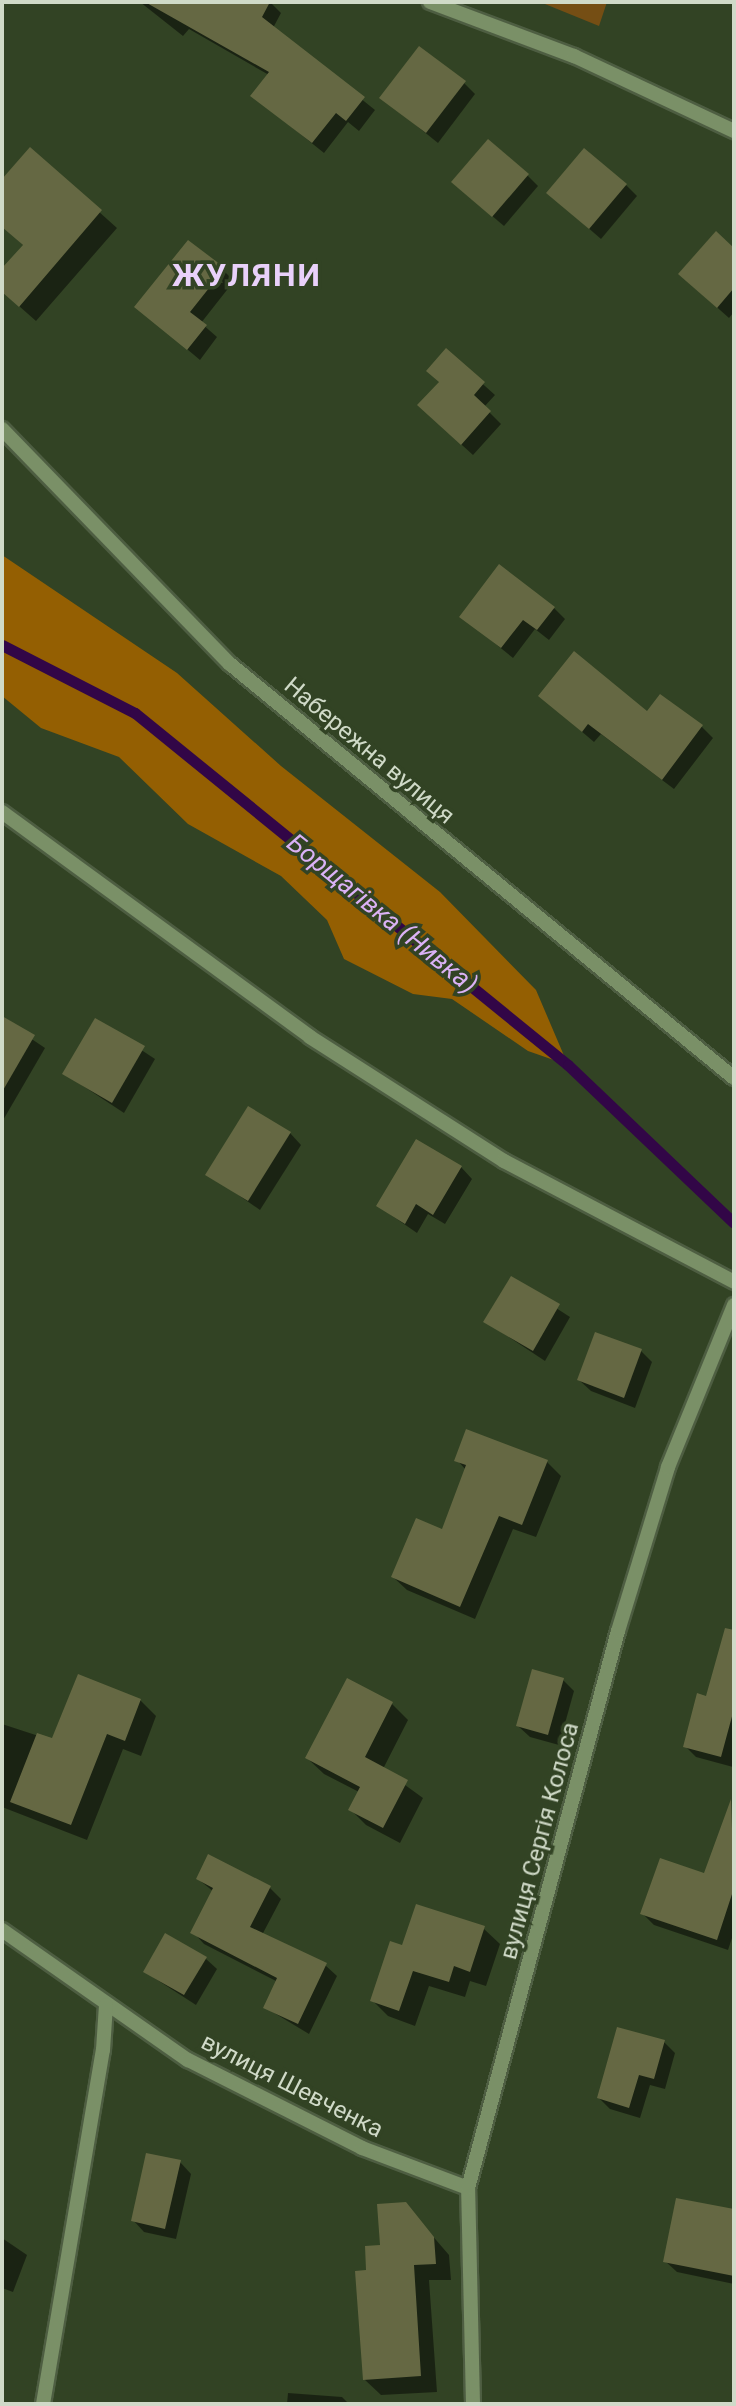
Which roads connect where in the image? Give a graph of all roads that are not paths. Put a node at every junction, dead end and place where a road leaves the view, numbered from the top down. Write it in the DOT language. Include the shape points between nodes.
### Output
graph roads {
  1 [pos="430,2"];
  2 [pos="734,131"];
  3 [pos="2,429"];
  4 [pos="2,812"];
  5 [pos="734,1078"];
  6 [pos="734,1282"];
  7 [pos="734,1305"];
  8 [pos="730,1328"];
  9 [pos="2,1930"];
  10 [pos="106,2005"];
  11 [pos="468,2188"];
  12 [pos="43,2404"];
  13 [pos="473,2404"];
  1 -- 2 [label="street" via="574,56"];
  3 -- 5 [label="street, Набережна вулиця" via="230,664"];
  4 -- 6 [label="street" via="310,1037 504,1161"];
  7 -- 8 [label="street, вулиця Сергія Колоса"];
  8 -- 11 [label="street, вулиця Сергія Колоса" via="668,1467"];
  9 -- 10 [label="street, вулиця Шевченка"];
  10 -- 11 [label="street, вулиця Шевченка" via="188,2060 362,2148"];
  10 -- 12 [label="street" via="103,2050"];
  11 -- 13 [label="street, вулиця Сергія Колоса"];
}
